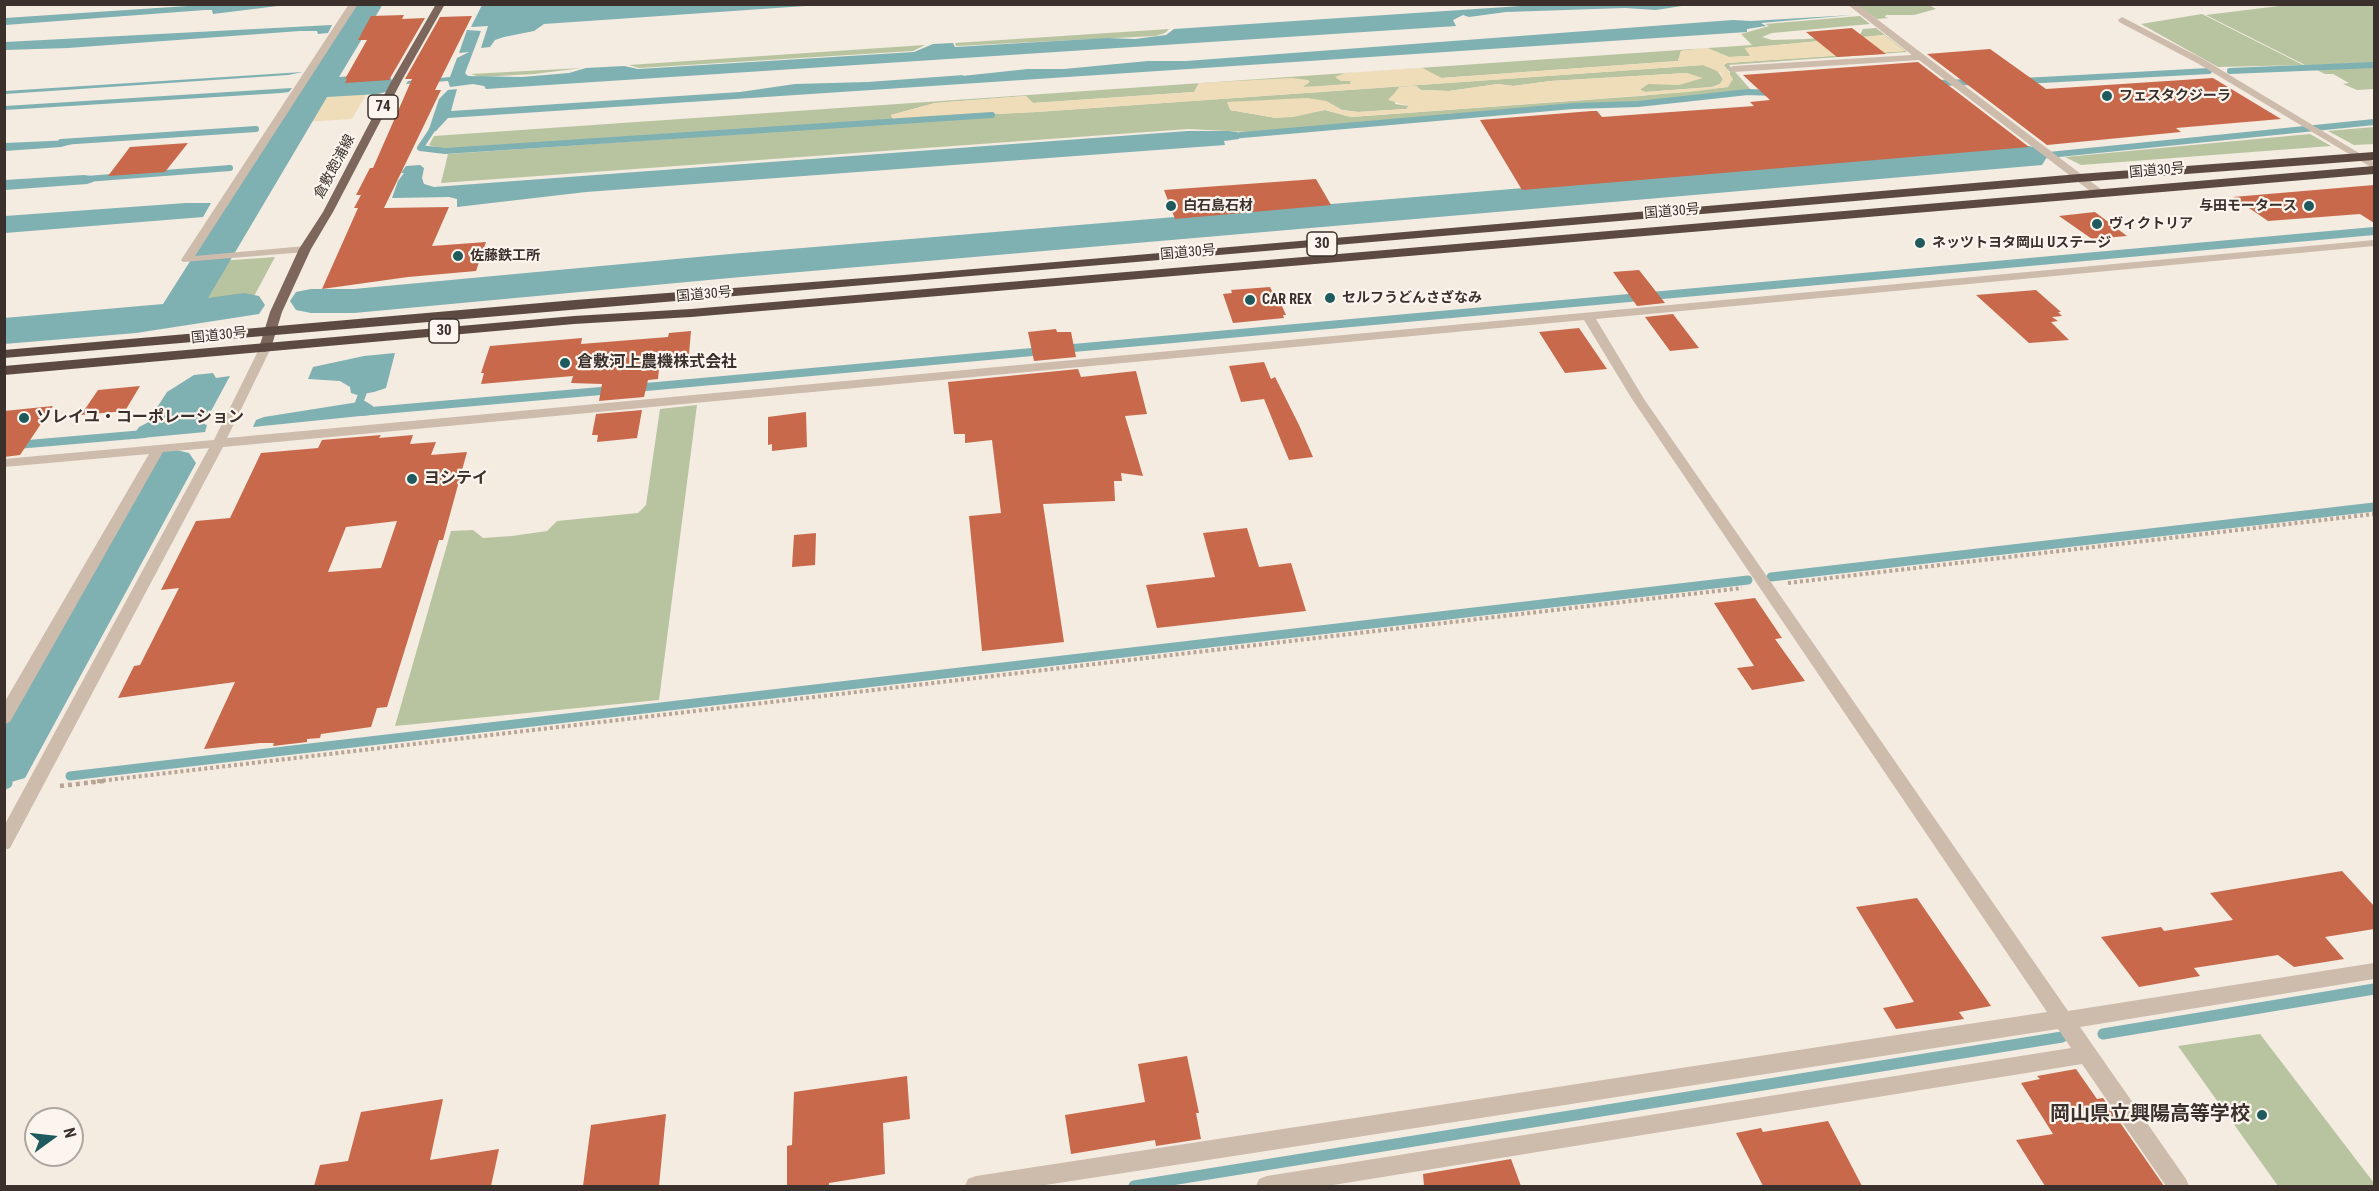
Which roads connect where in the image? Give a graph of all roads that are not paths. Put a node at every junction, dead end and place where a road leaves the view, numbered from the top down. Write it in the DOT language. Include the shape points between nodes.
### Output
graph roads {
  1 [pos="354,4"];
  2 [pos="441,4"];
  3 [pos="1851,4"];
  4 [pos="2122,20"];
  5 [pos="1920,57"];
  6 [pos="1733,69"];
  7 [pos="2374,156"];
  8 [pos="2359,157"];
  9 [pos="2374,168"];
  10 [pos="2079,178"];
  11 [pos="2098,192"];
  12 [pos="2374,243"];
  13 [pos="305,249"];
  14 [pos="1588,316"];
  15 [pos="269,331"];
  16 [pos="265,348"];
  17 [pos="4,354"];
  18 [pos="4,371"];
  19 [pos="219,442"];
  20 [pos="158,449"];
  21 [pos="4,463"];
  22 [pos="4,718"];
  23 [pos="4,843"];
  24 [pos="2374,971"];
  25 [pos="2065,1020"];
  26 [pos="2088,1054"];
  27 [pos="976,1186"];
  28 [pos="1267,1186"];
  29 [pos="2178,1186"];
  1 -- 13 [label="street" via="187,260"];
  2 -- 13 [label="main road, 倉敷飽浦線 / 74"];
  3 -- 5 [label="street"];
  4 -- 8 [label="street" via="2200,61"];
  5 -- 6 [label="street"];
  5 -- 10 [label="street"];
  7 -- 8 [label="highway, 国道30号 / 30"];
  8 -- 9 [label="street"];
  8 -- 10 [label="highway, 国道30号 / 30"];
  9 -- 11 [label="highway, 国道30号 / 30"];
  10 -- 11 [label="street"];
  10 -- 15 [label="highway, 国道30号 / 30"];
  11 -- 16 [label="highway, 国道30号 / 30"];
  12 -- 14 [label="street"];
  13 -- 15 [label="main road, 倉敷飽浦線 / 74"];
  14 -- 19 [label="street"];
  14 -- 25 [label="street" via="1638,399 1764,585"];
  15 -- 16 [label="main road, 倉敷飽浦線 / 74"];
  15 -- 17 [label="highway, 国道30号 / 30"];
  16 -- 18 [label="highway, 国道30号 / 30"];
  16 -- 19 [label="street"];
  19 -- 20 [label="street"];
  19 -- 23 [label="street"];
  20 -- 21 [label="street"];
  20 -- 22 [label="street"];
  24 -- 25 [label="street"];
  25 -- 26 [label="street"];
  25 -- 27 [label="street"];
  26 -- 28 [label="street"];
  26 -- 29 [label="street"];
}
